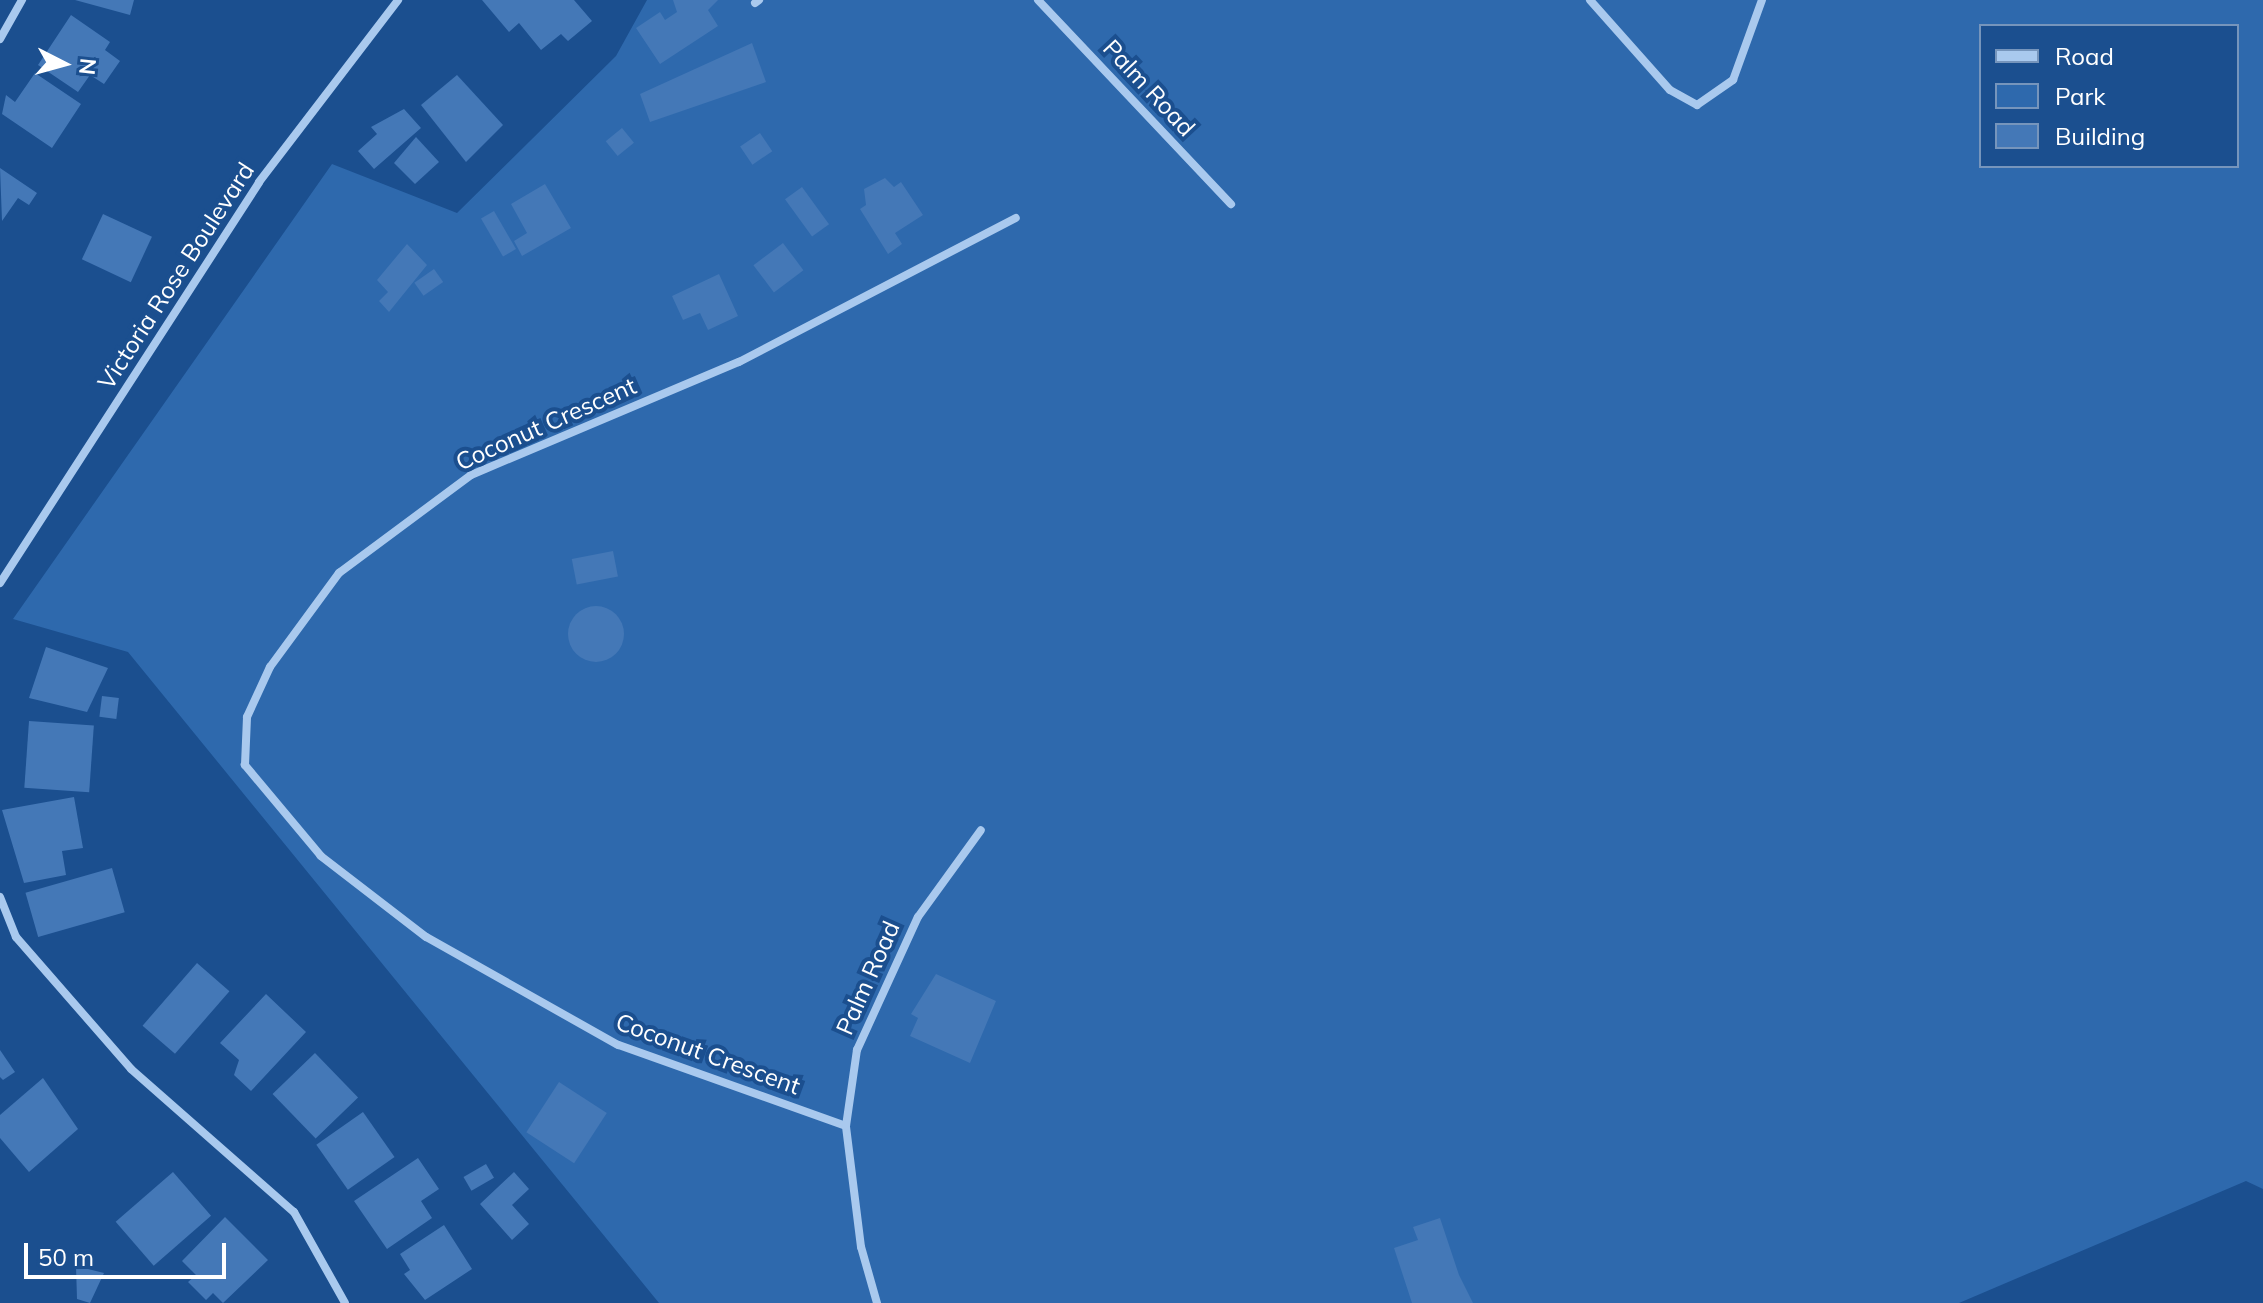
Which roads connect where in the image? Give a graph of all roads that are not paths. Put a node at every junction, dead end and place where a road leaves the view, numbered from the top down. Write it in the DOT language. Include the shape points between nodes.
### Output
graph roads {
  1 [pos="22,0"];
  2 [pos="398,0"];
  3 [pos="1038,0"];
  4 [pos="1590,0"];
  5 [pos="1762,0"];
  6 [pos="0,39"];
  7 [pos="1231,204"];
  8 [pos="1016,218"];
  9 [pos="0,583"];
  10 [pos="981,830"];
  11 [pos="0,897"];
  12 [pos="846,1126"];
  13 [pos="345,1303"];
  14 [pos="877,1303"];
  1 -- 6 [label="street"];
  2 -- 9 [label="street, Victoria Rose Boulevard" via="259,182"];
  3 -- 7 [label="street, Palm Road"];
  4 -- 5 [label="street" via="1670,90 1697,105 1733,80"];
  8 -- 12 [label="street, Coconut Crescent" via="739,362 471,475 339,573 270,667 247,717 245,765 321,856 426,937 618,1045"];
  10 -- 12 [label="street, Palm Road" via="918,917 893,968 857,1050"];
  11 -- 13 [label="street" via="16,937 131,1069 294,1212"];
  12 -- 14 [label="street, Palm Road" via="861,1247"];
}
